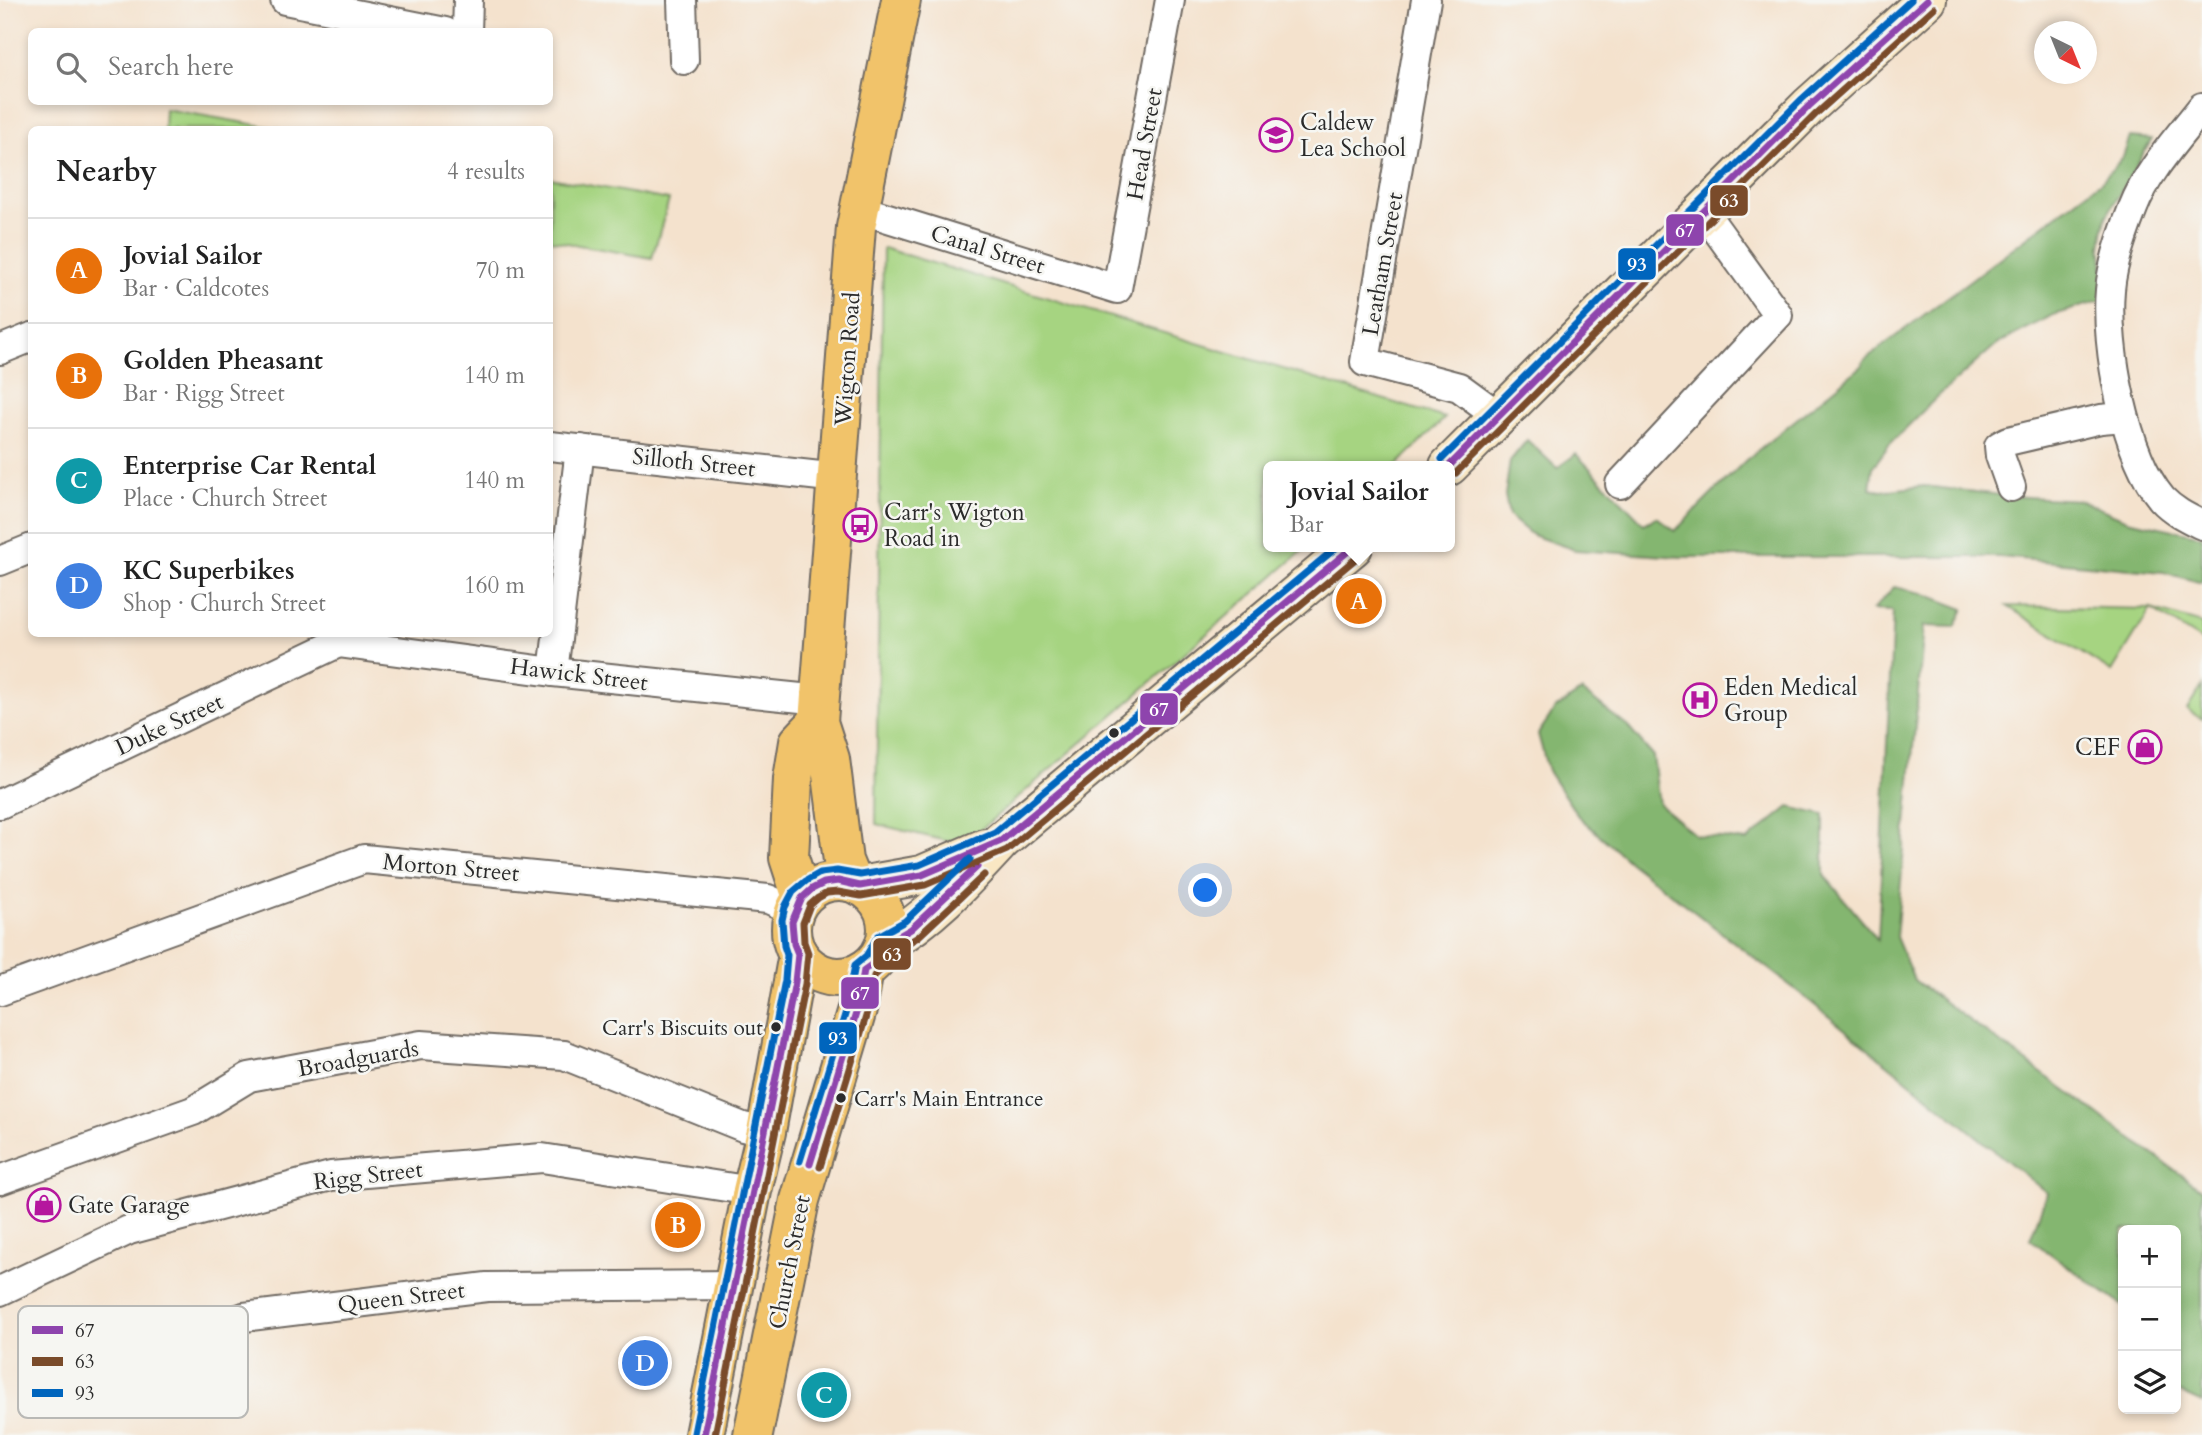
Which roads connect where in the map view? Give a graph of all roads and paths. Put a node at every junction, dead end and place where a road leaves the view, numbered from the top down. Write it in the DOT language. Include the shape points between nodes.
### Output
graph roads {
  1 [pos="285,0"];
  2 [pos="468,0"];
  3 [pos="682,0"];
  4 [pos="901,0"];
  5 [pos="1170,0"];
  6 [pos="1426,0"];
  7 [pos="1927,0"];
  8 [pos="425,28"];
  9 [pos="467,28"];
  10 [pos="684,60"];
  11 [pos="2202,107"];
  12 [pos="859,209"];
  13 [pos="1703,211"];
  14 [pos="1118,289"];
  15 [pos="28,339"];
  16 [pos="0,350"];
  17 [pos="1500,417"];
  18 [pos="2124,417"];
  19 [pos="553,446"];
  20 [pos="580,449"];
  21 [pos="1454,461"];
  22 [pos="838,478"];
  23 [pos="1619,484"];
  24 [pos="2011,487"];
  25 [pos="2202,525"];
  26 [pos="28,550"];
  27 [pos="1347,552"];
  28 [pos="0,561"];
  29 [pos="335,638"];
  30 [pos="552,672"];
  31 [pos="820,711"];
  32 [pos="0,804"];
  33 [pos="1001,841"];
  34 [pos="856,884"];
  35 [pos="799,905"];
  36 [pos="798,954"];
  37 [pos="875,957"];
  38 [pos="0,991"];
  39 [pos="766,1132"];
  40 [pos="0,1180"];
  41 [pos="752,1191"];
  42 [pos="734,1285"];
  43 [pos="0,1291"];
  44 [pos="248,1317"];
  45 [pos="704,1435"];
  46 [pos="753,1435"];
  1 -- 8 [label="street"];
  2 -- 9 [label="street"];
  3 -- 10 [label="street"];
  4 -- 12 [label="main road, Wigton Road"];
  5 -- 14 [label="street, Head Street"];
  6 -- 17 [label="street, Leatham Street" via="1365,362 1459,387"];
  7 -- 13 [label="main road" via="1809,106"];
  11 -- 18 [label="street" via="2134,205 2118,250 2110,289 2110,330"];
  12 -- 14 [label="street, Canal Street"];
  12 -- 22 [label="main road, Wigton Road"];
  13 -- 17 [label="main road"];
  13 -- 23 [label="street" via="1778,316"];
  15 -- 16 [label="street"];
  17 -- 21 [label="main road"];
  18 -- 24 [label="street" via="1999,446"];
  18 -- 25 [label="street" via="2141,464 2163,499"];
  19 -- 20 [label="street, Silloth Street"];
  20 -- 22 [label="street, Silloth Street"];
  20 -- 30 [label="street"];
  22 -- 31 [label="main road, Wigton Road"];
  26 -- 28 [label="street"];
  27 -- 33 [label="main road"];
  29 -- 30 [label="street, Hawick Street"];
  29 -- 32 [label="street, Duke Street"];
  30 -- 31 [label="street, Hawick Street" via="696,687"];
  31 -- 34 [label="main road, Wigton Road" via="843,861"];
  31 -- 35 [label="main road" via="799,742 793,779 789,858"];
  33 -- 34 [label="main road" via="922,875"];
  33 -- 37 [label="main road" via="911,929"];
  34 -- 35 [label="main road" via="824,883"];
  34 -- 37 [label="main road" via="872,893 886,917 887,931"];
  35 -- 36 [label="main road" via="792,933"];
  35 -- 38 [label="street, Morton Street" via="768,898 364,859"];
  36 -- 37 [label="main road" via="821,974 836,977 851,976"];
  36 -- 39 [label="main road"];
  37 -- 46 [label="main road, Church Street" via="800,1199"];
  39 -- 40 [label="street, Broadguards" via="564,1055 421,1045 249,1077 193,1111"];
  39 -- 41 [label="main road"];
  41 -- 42 [label="main road"];
  41 -- 43 [label="street, Rigg Street" via="542,1158 331,1176 129,1230"];
  42 -- 44 [label="street, Queen Street" via="486,1287"];
  42 -- 45 [label="main road"];
}
